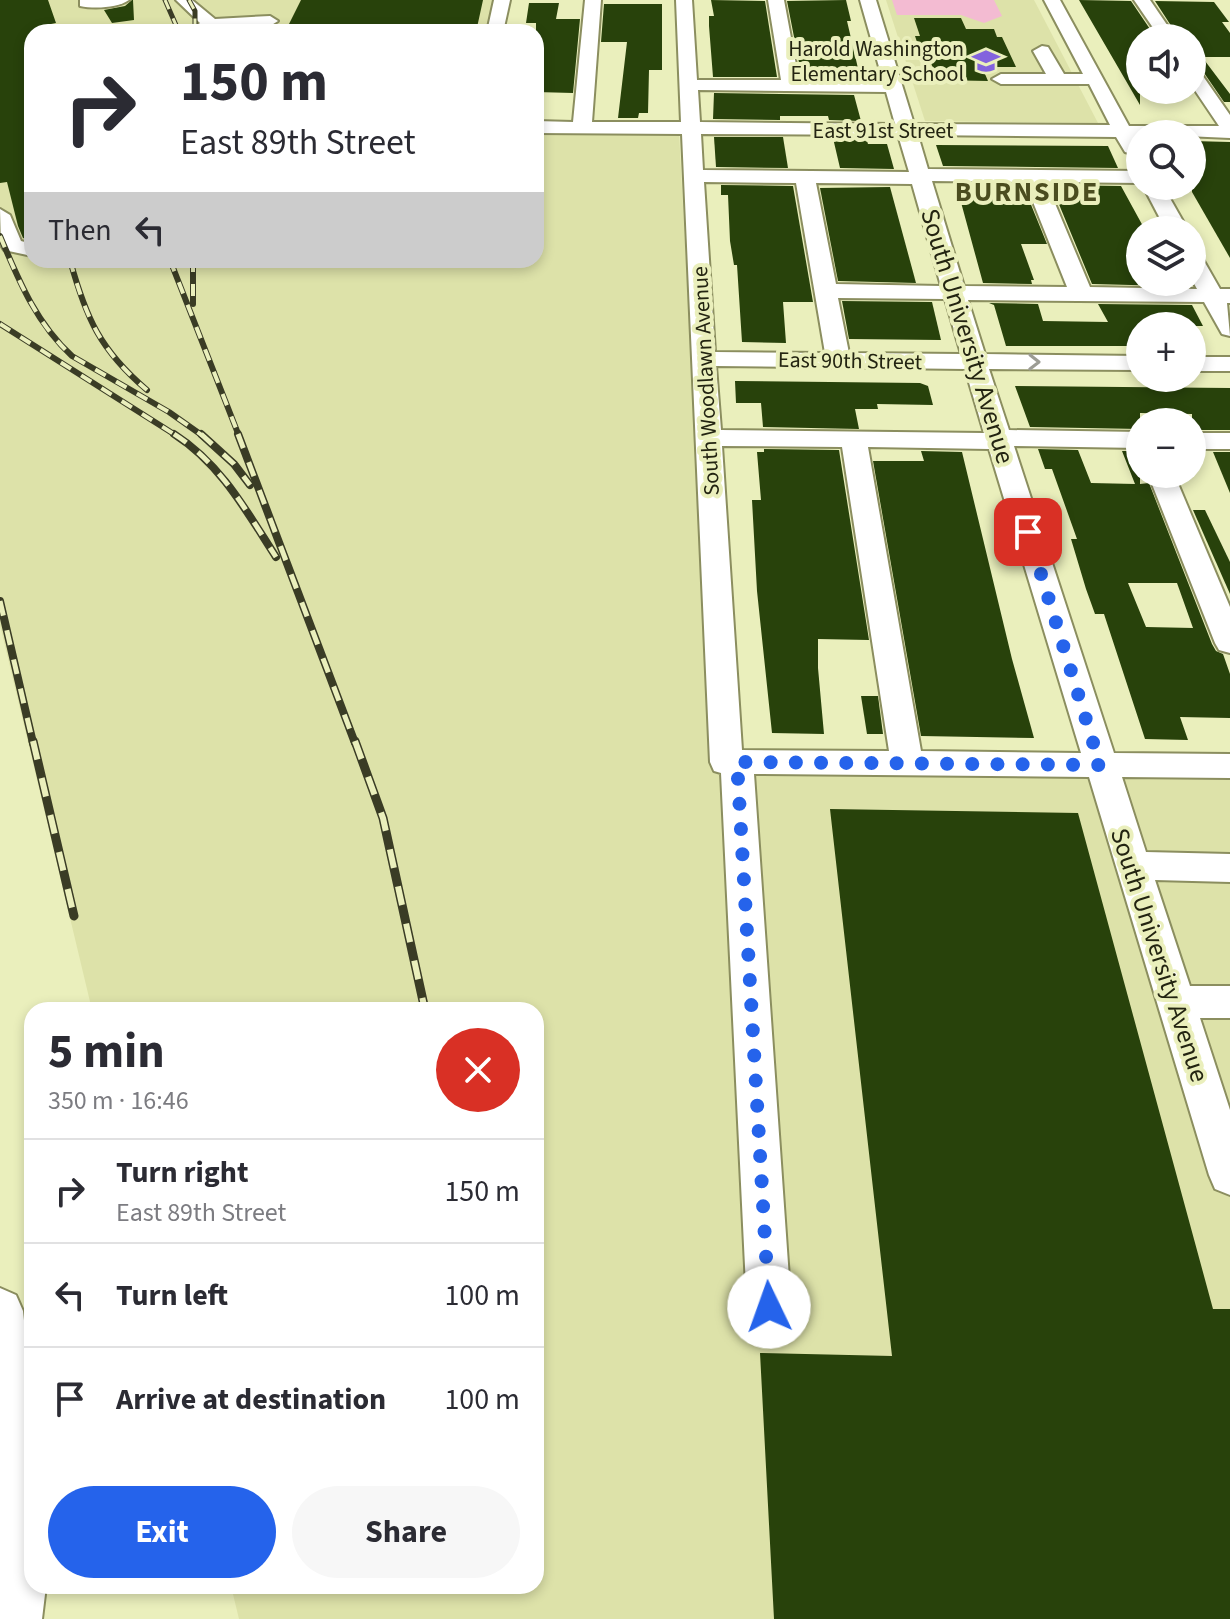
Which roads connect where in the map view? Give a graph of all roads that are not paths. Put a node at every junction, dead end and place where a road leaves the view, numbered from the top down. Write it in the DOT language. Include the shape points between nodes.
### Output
graph roads {
  1 [pos="121,0"];
  2 [pos="184,0"];
  3 [pos="275,0"];
  4 [pos="502,0"];
  5 [pos="593,0"];
  6 [pos="684,0"];
  7 [pos="776,0"];
  8 [pos="868,0"];
  9 [pos="1052,0"];
  10 [pos="1142,0"];
  11 [pos="86,3"];
  12 [pos="201,24"];
  13 [pos="270,24"];
  14 [pos="497,24"];
  15 [pos="1158,24"];
  16 [pos="1042,51"];
  17 [pos="1001,79"];
  18 [pos="1058,79"];
  19 [pos="1095,79"];
  20 [pos="689,85"];
  21 [pos="791,86"];
  22 [pos="894,87"];
  23 [pos="1206,94"];
  24 [pos="544,127"];
  25 [pos="582,127"];
  26 [pos="691,128"];
  27 [pos="906,130"];
  28 [pos="1230,130"];
  29 [pos="1123,131"];
  30 [pos="1126,137"];
  31 [pos="694,176"];
  32 [pos="1033,176"];
  33 [pos="805,177"];
  34 [pos="920,177"];
  35 [pos="1126,177"];
  36 [pos="0,215"];
  37 [pos="24,248"];
  38 [pos="1206,277"];
  39 [pos="826,291"];
  40 [pos="954,293"];
  41 [pos="1081,294"];
  42 [pos="1221,296"];
  43 [pos="1230,329"];
  44 [pos="704,359"];
  45 [pos="838,360"];
  46 [pos="975,362"];
  47 [pos="1126,363"];
  48 [pos="1206,364"];
  49 [pos="1230,364"];
  50 [pos="708,438"];
  51 [pos="854,440"];
  52 [pos="999,440"];
  53 [pos="1126,440"];
  54 [pos="1206,441"];
  55 [pos="1230,441"];
  56 [pos="1167,488"];
  57 [pos="1230,643"];
  58 [pos="731,762"];
  59 [pos="907,763"];
  60 [pos="1100,765"];
  61 [pos="1230,766"];
  62 [pos="1132,866"];
  63 [pos="1230,868"];
  64 [pos="1175,1002"];
  65 [pos="1230,1002"];
  66 [pos="1230,1175"];
  67 [pos="769,1307"];
  68 [pos="0,1311"];
  69 [pos="0,1321"];
  70 [pos="11,1617"];
  1 -- 11 [label="street"];
  2 -- 12 [label="street"];
  3 -- 13 [label="street"];
  4 -- 14 [label="street"];
  5 -- 25 [label="street"];
  6 -- 20 [label="street, South Woodlawn Avenue"];
  7 -- 21 [label="street"];
  8 -- 22 [label="street, South University Avenue"];
  9 -- 19 [label="street"];
  10 -- 15 [label="street"];
  16 -- 18 [label="street"];
  17 -- 18 [label="street"];
  18 -- 19 [label="street"];
  19 -- 29 [label="street"];
  20 -- 21 [label="street"];
  20 -- 26 [label="street, South Woodlawn Avenue"];
  21 -- 22 [label="street"];
  22 -- 27 [label="street, South University Avenue"];
  23 -- 28 [label="street"];
  24 -- 25 [label="street, East 91st Street"];
  25 -- 26 [label="street, East 91st Street"];
  26 -- 27 [label="street, East 91st Street"];
  26 -- 31 [label="street, South Woodlawn Avenue"];
  27 -- 29 [label="street, East 91st Street"];
  27 -- 34 [label="street, South University Avenue"];
  28 -- 29 [label="street, East 91st Street"];
  29 -- 30 [label="street"];
  31 -- 33 [label="street"];
  31 -- 44 [label="street, South Woodlawn Avenue"];
  32 -- 34 [label="street"];
  32 -- 35 [label="street"];
  32 -- 41 [label="street"];
  33 -- 34 [label="street"];
  33 -- 39 [label="street"];
  34 -- 40 [label="street, South University Avenue"];
  36 -- 37 [label="street" via="12,245"];
  38 -- 42 [label="street"];
  39 -- 40 [label="street"];
  39 -- 45 [label="street"];
  40 -- 41 [label="street"];
  40 -- 46 [label="street, South University Avenue"];
  41 -- 42 [label="street"];
  42 -- 43 [label="street"];
  44 -- 45 [label="street, East 90th Street"];
  44 -- 50 [label="street, South Woodlawn Avenue"];
  45 -- 46 [label="street, East 90th Street"];
  46 -- 47 [label="street, East 90th Street, one-way"];
  46 -- 52 [label="street, South University Avenue"];
  48 -- 49 [label="street"];
  50 -- 51 [label="street"];
  50 -- 58 [label="street, South Woodlawn Avenue"];
  51 -- 52 [label="street"];
  51 -- 59 [label="street"];
  52 -- 53 [label="street"];
  52 -- 60 [label="street, South University Avenue"];
  54 -- 55 [label="street"];
  56 -- 57 [label="street"];
  58 -- 59 [label="street"];
  58 -- 67 [label="street, South Woodlawn Avenue"];
  59 -- 60 [label="street"];
  60 -- 61 [label="street"];
  60 -- 62 [label="street, South University Avenue"];
  62 -- 63 [label="street"];
  62 -- 64 [label="street, South University Avenue"];
  64 -- 65 [label="street"];
  64 -- 66 [label="street, South University Avenue"];
  68 -- 69 [label="street"];
  69 -- 70 [label="street" via="24,1552"];
}
